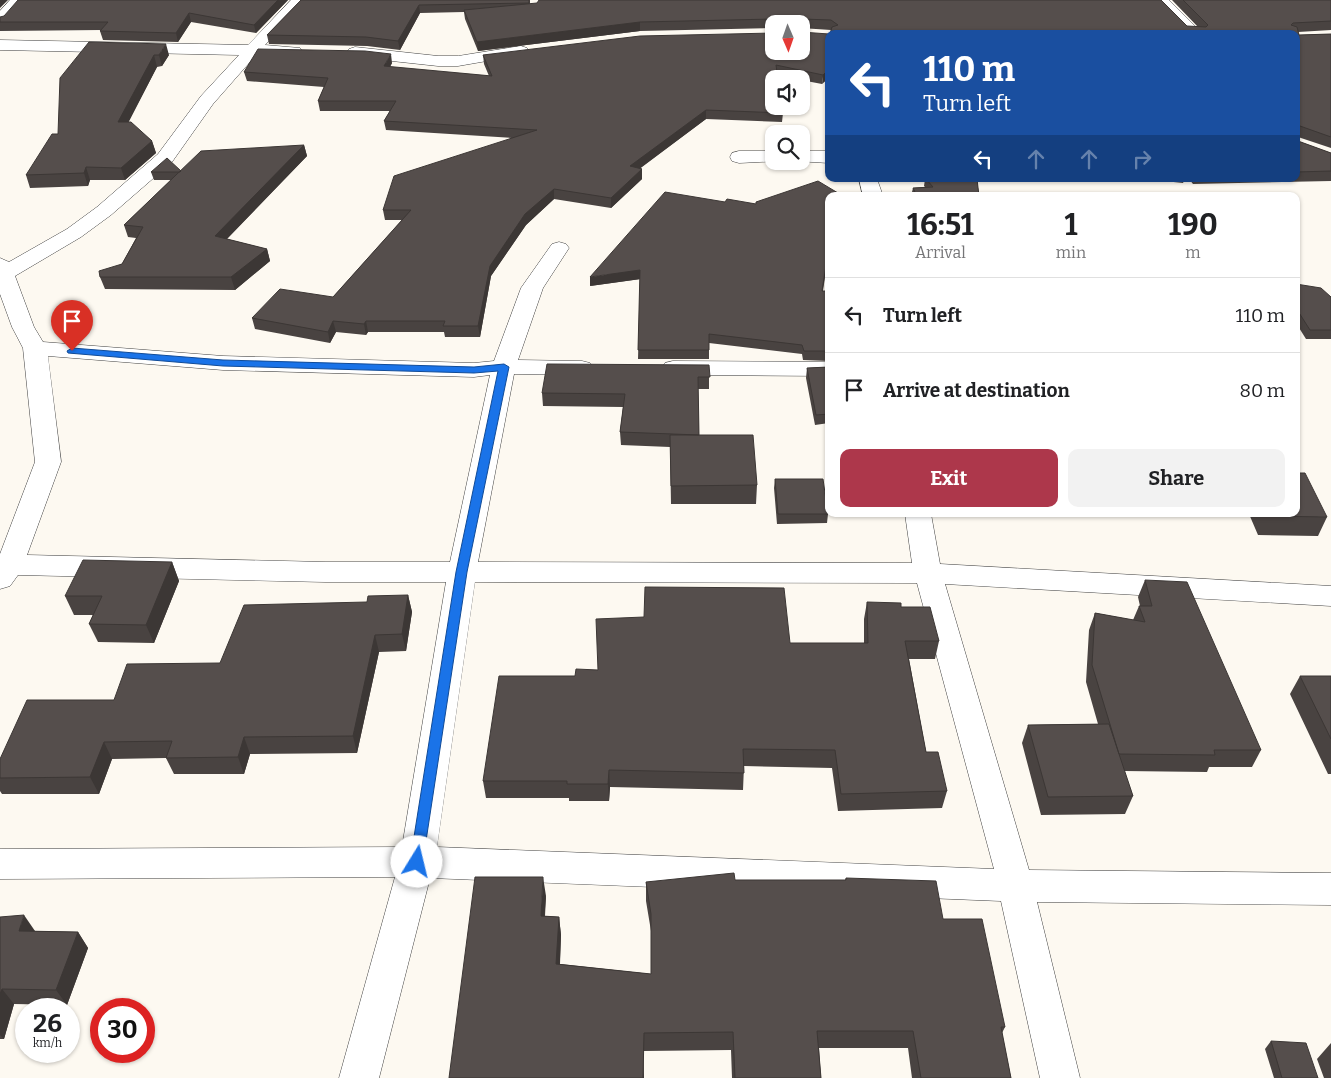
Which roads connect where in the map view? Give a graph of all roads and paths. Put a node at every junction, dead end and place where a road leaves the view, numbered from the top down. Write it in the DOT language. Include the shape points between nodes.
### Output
graph roads {
  1 [pos="18,0"];
  2 [pos="300,0"];
  3 [pos="1160,0"];
  4 [pos="0,20"];
  5 [pos="1191,30"];
  6 [pos="0,45"];
  7 [pos="536,50"];
  8 [pos="251,51"];
  9 [pos="306,52"];
  10 [pos="342,52"];
  11 [pos="739,157"];
  12 [pos="765,157"];
  13 [pos="810,157"];
  14 [pos="825,157"];
  15 [pos="559,248"];
  16 [pos="2,268"];
  17 [pos="35,348"];
  18 [pos="504,367"];
  19 [pos="602,368"];
  20 [pos="652,368"];
  21 [pos="825,369"];
  22 [pos="919,517"];
  23 [pos="5,572"];
  24 [pos="462,572"];
  25 [pos="928,573"];
  26 [pos="1331,596"];
  27 [pos="417,862"];
  28 [pos="0,864"];
  29 [pos="1016,886"];
  30 [pos="1331,889"];
  31 [pos="359,1078"];
  32 [pos="1060,1078"];
  1 -- 4 [label="street"];
  2 -- 8 [label="street"];
  3 -- 5 [label="street"];
  6 -- 8 [label="street"];
  7 -- 10 [label="street" via="458,61"];
  8 -- 9 [label="street"];
  8 -- 16 [label="street" via="208,100 165,158 74,233"];
  11 -- 12 [label="street"];
  13 -- 14 [label="street"];
  15 -- 18 [label="street" via="532,288"];
  16 -- 17 [label="street" via="23,327"];
  17 -- 18 [label="street" via="223,363 474,370"];
  17 -- 23 [label="street" via="48,462"];
  18 -- 19 [label="street"];
  18 -- 24 [label="street"];
  20 -- 21 [label="street"];
  22 -- 25 [label="street"];
  23 -- 24 [label="street"];
  24 -- 25 [label="street"];
  24 -- 27 [label="street"];
  25 -- 26 [label="street"];
  25 -- 29 [label="street"];
  27 -- 28 [label="street"];
  27 -- 29 [label="street"];
  27 -- 31 [label="street"];
  29 -- 30 [label="street"];
  29 -- 32 [label="street"];
}
